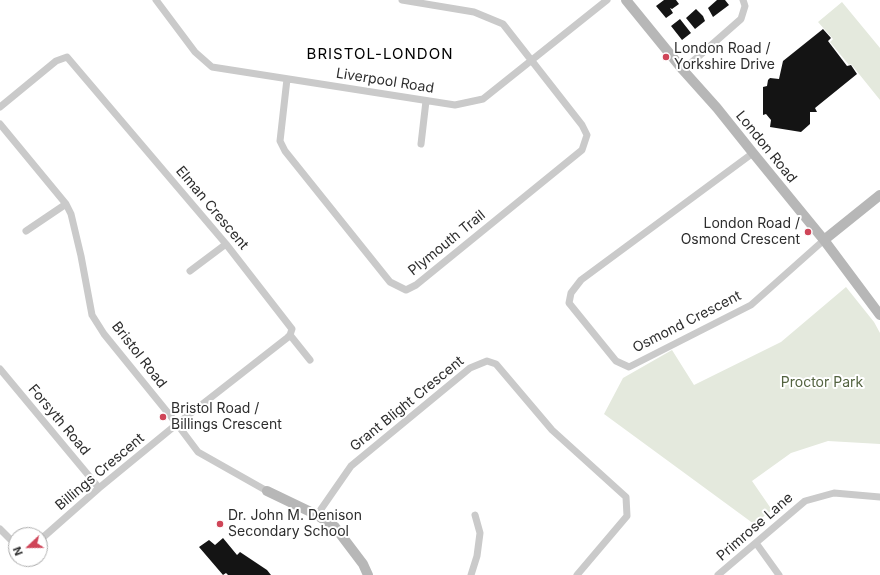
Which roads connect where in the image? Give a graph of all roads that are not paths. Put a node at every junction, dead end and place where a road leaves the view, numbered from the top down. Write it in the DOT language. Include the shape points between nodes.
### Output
graph roads {
  1 [pos="156,0"];
  2 [pos="402,0"];
  3 [pos="607,0"];
  4 [pos="626,0"];
  5 [pos="743,0"];
  6 [pos="531,61"];
  7 [pos="683,70"];
  8 [pos="287,79"];
  9 [pos="426,101"];
  10 [pos="0,107"];
  11 [pos="0,124"];
  12 [pos="421,144"];
  13 [pos="753,154"];
  14 [pos="880,195"];
  15 [pos="66,204"];
  16 [pos="26,231"];
  17 [pos="824,240"];
  18 [pos="226,244"];
  19 [pos="190,271"];
  20 [pos="880,315"];
  21 [pos="290,335"];
  22 [pos="310,360"];
  23 [pos="0,369"];
  24 [pos="177,424"];
  25 [pos="99,488"];
  26 [pos="266,491"];
  27 [pos="880,496"];
  28 [pos="317,515"];
  29 [pos="476,515"];
  30 [pos="0,529"];
  31 [pos="48,533"];
  32 [pos="8,537"];
  33 [pos="756,543"];
  34 [pos="368,575"];
  35 [pos="471,575"];
  36 [pos="577,575"];
  37 [pos="718,575"];
  38 [pos="779,575"];
  1 -- 8 [label="street, Liverpool Road" via="195,52 212,67"];
  2 -- 6 [label="street" via="474,12 502,24"];
  3 -- 6 [label="street, Liverpool Road"];
  4 -- 7 [label="street, London Road"];
  5 -- 7 [label="street" via="745,6 741,19"];
  6 -- 8 [label="street, Plymouth Trail" via="582,125 587,135 582,150 416,285 406,290 390,282 285,151 280,140"];
  6 -- 9 [label="street, Liverpool Road" via="483,99 455,106"];
  7 -- 13 [label="street, London Road"];
  8 -- 9 [label="street, Liverpool Road"];
  9 -- 12 [label="street"];
  10 -- 18 [label="street, Elman Crescent" via="56,61 67,57"];
  11 -- 15 [label="street, Bristol Road"];
  13 -- 17 [label="street, London Road"];
  13 -- 17 [label="street, Osmond Crescent" via="581,280 570,293 569,303 616,361 629,367 751,305"];
  14 -- 17 [label="street"];
  15 -- 16 [label="street"];
  15 -- 24 [label="street, Bristol Road" via="80,249 92,315 104,334"];
  17 -- 20 [label="street, London Road"];
  18 -- 19 [label="street"];
  18 -- 21 [label="street, Elman Crescent" via="292,329"];
  21 -- 22 [label="street"];
  21 -- 24 [label="street"];
  23 -- 25 [label="street, Forsyth Road"];
  24 -- 25 [label="street, Billings Crescent"];
  24 -- 26 [label="street, Bristol Road" via="198,452"];
  25 -- 31 [label="street, Billings Crescent"];
  26 -- 28 [label="street, Bristol Road"];
  27 -- 33 [label="street, Primrose Lane" via="834,493 805,501"];
  28 -- 34 [label="street, Bristol Road" via="335,527 363,564"];
  28 -- 36 [label="street, Grant Blight Crescent" via="351,466 470,368 487,362 496,364 552,430 626,497 627,516"];
  29 -- 35 [label="street" via="480,533"];
  30 -- 32 [label="street"];
  33 -- 37 [label="street, Primrose Lane"];
  33 -- 38 [label="street"];
}
